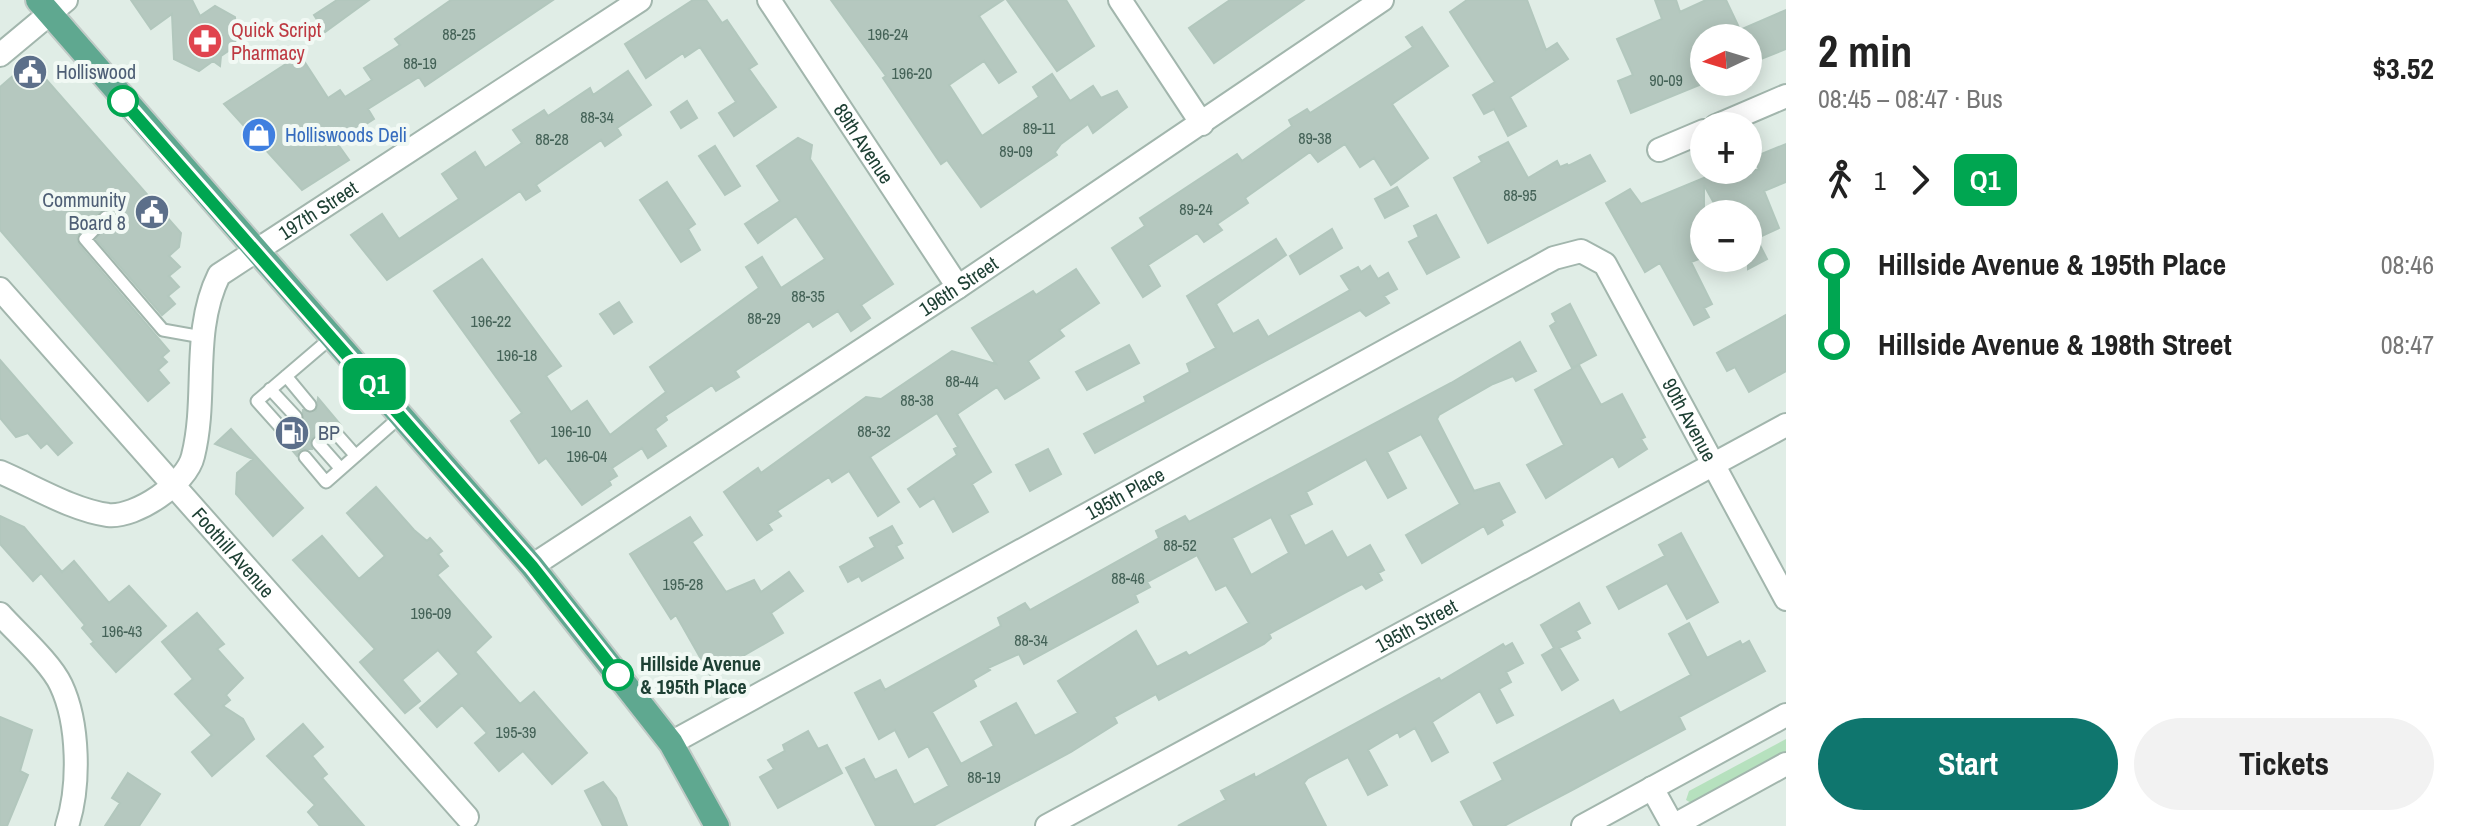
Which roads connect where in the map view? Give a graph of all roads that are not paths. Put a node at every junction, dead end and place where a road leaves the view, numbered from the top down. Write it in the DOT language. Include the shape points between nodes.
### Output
graph roads {
  1 [pos="640,0"];
  2 [pos="769,0"];
  3 [pos="1120,0"];
  4 [pos="1382,0"];
  5 [pos="50,4"];
  6 [pos="0,55"];
  7 [pos="1786,96"];
  8 [pos="1749,112"];
  9 [pos="1202,124"];
  10 [pos="1690,137"];
  11 [pos="1659,150"];
  12 [pos="106,217"];
  13 [pos="1581,251"];
  14 [pos="255,252"];
  15 [pos="958,287"];
  16 [pos="0,289"];
  17 [pos="202,337"];
  18 [pos="333,337"];
  19 [pos="286,376"];
  20 [pos="270,389"];
  21 [pos="310,405"];
  22 [pos="401,416"];
  23 [pos="296,417"];
  24 [pos="1786,425"];
  25 [pos="282,429"];
  26 [pos="333,430"];
  27 [pos="318,443"];
  28 [pos="356,456"];
  29 [pos="305,457"];
  30 [pos="1712,464"];
  31 [pos="341,469"];
  32 [pos="0,472"];
  33 [pos="171,485"];
  34 [pos="532,566"];
  35 [pos="1786,599"];
  36 [pos="0,614"];
  37 [pos="1786,715"];
  38 [pos="671,743"];
  39 [pos="1786,764"];
  40 [pos="1652,788"];
  41 [pos="467,817"];
  42 [pos="67,826"];
  43 [pos="717,826"];
  44 [pos="1047,826"];
  45 [pos="1583,826"];
  46 [pos="1673,826"];
  1 -- 14 [label="street, 197th Street"];
  2 -- 15 [label="street, 89th Avenue"];
  3 -- 9 [label="street"];
  4 -- 9 [label="street, 196th Street"];
  5 -- 6 [label="street"];
  5 -- 14 [label="main road"];
  7 -- 8 [label="street"];
  9 -- 15 [label="street, 196th Street"];
  10 -- 11 [label="street"];
  12 -- 17 [label="lane" via="85,239 163,330"];
  13 -- 30 [label="street, 90th Avenue" via="1605,264"];
  13 -- 38 [label="street, 195th Place" via="1554,258"];
  14 -- 17 [label="street, 197th Street" via="219,275 204,313"];
  14 -- 18 [label="main road"];
  15 -- 34 [label="street, 196th Street"];
  16 -- 33 [label="street, Foothill Avenue"];
  17 -- 33 [label="street, 197th Street" via="193,458"];
  18 -- 19 [label="lane"];
  18 -- 22 [label="main road"];
  19 -- 20 [label="lane"];
  19 -- 21 [label="lane"];
  20 -- 23 [label="lane"];
  20 -- 25 [label="lane" via="257,401"];
  22 -- 28 [label="lane"];
  22 -- 34 [label="main road"];
  24 -- 30 [label="street, 195th Street"];
  26 -- 28 [label="lane"];
  27 -- 31 [label="lane"];
  28 -- 31 [label="lane"];
  29 -- 31 [label="lane" via="326,482"];
  30 -- 35 [label="street, 90th Avenue"];
  30 -- 44 [label="street, 195th Street"];
  32 -- 33 [label="street, 197th Street" via="110,515 142,510"];
  33 -- 41 [label="street, Foothill Avenue"];
  34 -- 38 [label="main road"];
  36 -- 42 [label="street" via="61,683 75,768"];
  37 -- 40 [label="street"];
  38 -- 43 [label="main road"];
  39 -- 46 [label="street"];
  40 -- 45 [label="street"];
  40 -- 46 [label="street"];
}
